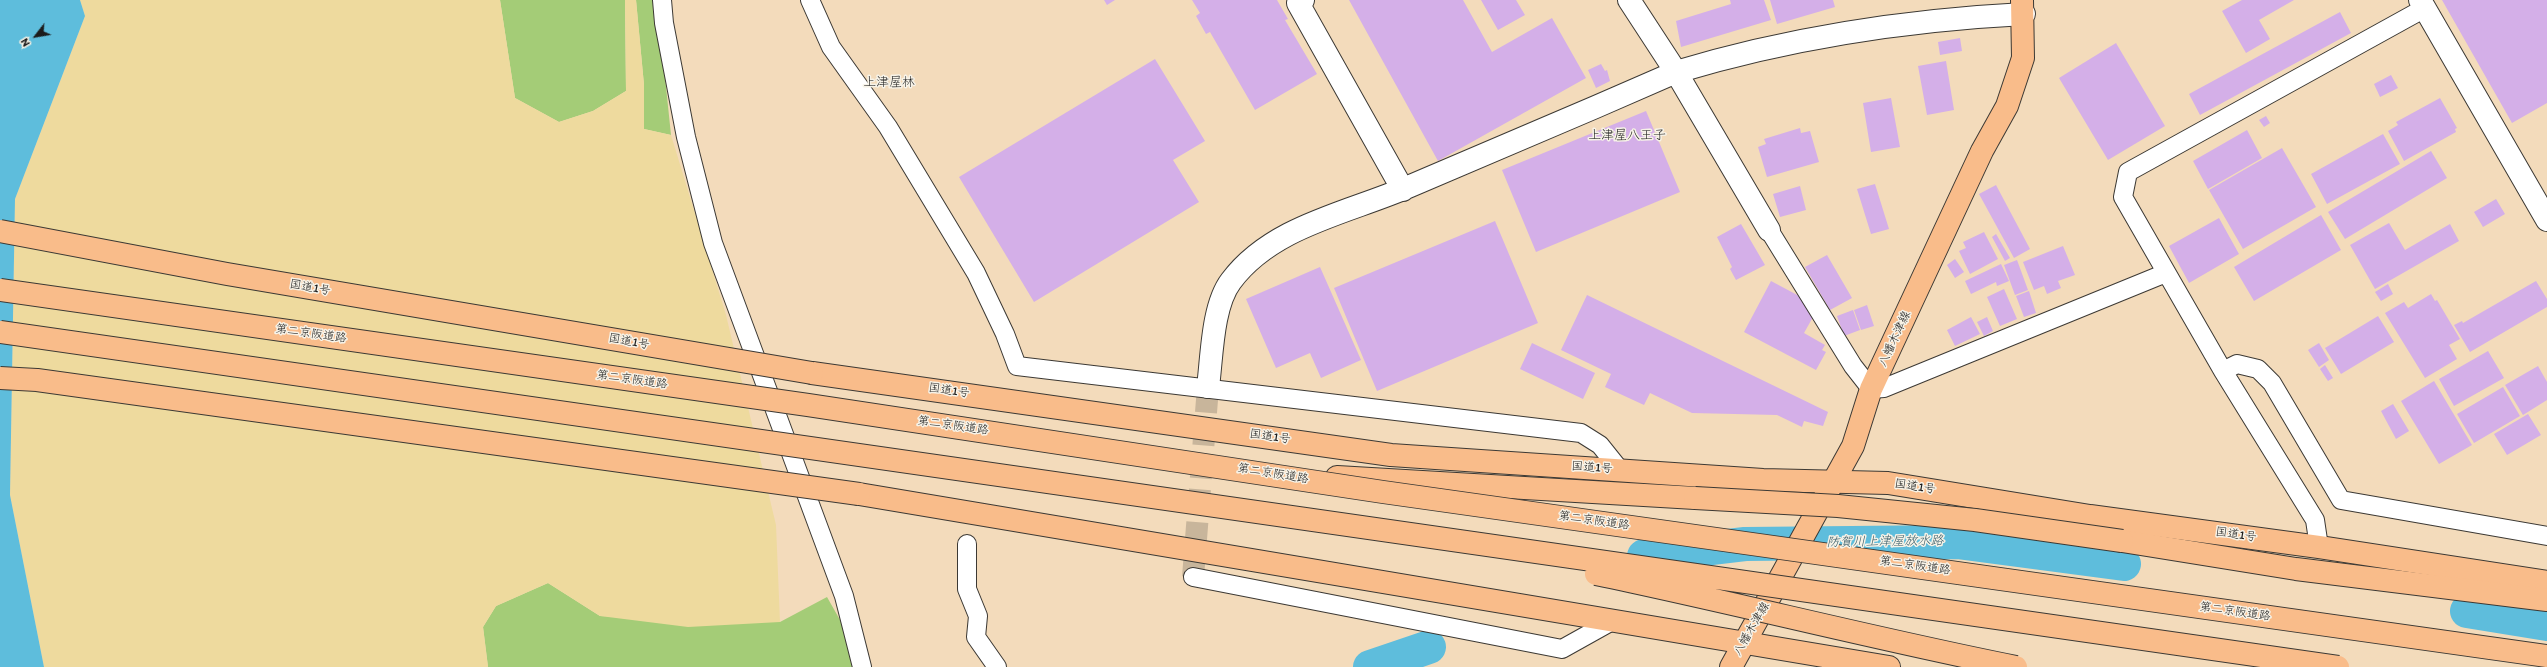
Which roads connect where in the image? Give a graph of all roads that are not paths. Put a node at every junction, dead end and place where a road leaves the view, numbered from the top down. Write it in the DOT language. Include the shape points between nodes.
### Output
graph roads {
  1 [pos="662,0"];
  2 [pos="810,0"];
  3 [pos="1303,0"];
  4 [pos="1629,0"];
  5 [pos="2422,4"];
  6 [pos="2023,7"];
  7 [pos="1676,72"];
  8 [pos="1403,190"];
  9 [pos="2547,220"];
  10 [pos="1770,230"];
  11 [pos="0,231"];
  12 [pos="2166,273"];
  13 [pos="0,285"];
  14 [pos="0,290"];
  15 [pos="32,294"];
  16 [pos="0,332"];
  17 [pos="34,337"];
  18 [pos="0,338"];
  19 [pos="2223,371"];
  20 [pos="0,378"];
  21 [pos="1208,388"];
  22 [pos="1871,389"];
  23 [pos="1620,470"];
  24 [pos="1264,472"];
  25 [pos="1835,481"];
  26 [pos="1222,507"];
  27 [pos="2547,536"];
  28 [pos="967,544"];
  29 [pos="2319,547"];
  30 [pos="1193,577"];
  31 [pos="2547,582"];
  32 [pos="2547,600"];
  33 [pos="1614,620"];
  34 [pos="1743,641"];
  35 [pos="2547,656"];
  36 [pos="862,667"];
  37 [pos="997,667"];
  38 [pos="1731,667"];
  39 [pos="1889,667"];
  40 [pos="2016,667"];
  41 [pos="2338,667"];
  1 -- 36 [label="street" via="686,137 714,243 844,596"];
  2 -- 21 [label="street" via="831,47 888,127 976,273 1017,366"];
  3 -- 8 [label="street" via="1298,3"];
  4 -- 7 [label="street"];
  5 -- 9 [label="street"];
  5 -- 12 [label="street" via="2128,172 2123,197"];
  6 -- 7 [label="street" via="1848,33 1714,61"];
  6 -- 22 [label="main road, 八幡木津線" via="2023,58 2007,106 1982,150"];
  7 -- 8 [label="street"];
  7 -- 10 [label="street"];
  8 -- 21 [label="street" via="1293,233 1266,246 1245,265 1230,283 1221,304"];
  10 -- 22 [label="street" via="1853,366"];
  11 -- 23 [label="main road, 国道1号, bridge" via="226,274 812,373 1391,455"];
  12 -- 19 [label="street"];
  12 -- 22 [label="street" via="1884,388"];
  13 -- 15 [label="main road, bridge"];
  14 -- 15 [label="main road, 第二京阪道路, bridge"];
  15 -- 24 [label="main road, 第二京阪道路, bridge"];
  16 -- 17 [label="main road, bridge"];
  17 -- 18 [label="main road, bridge"];
  17 -- 26 [label="main road, bridge"];
  19 -- 27 [label="street" via="2237,364 2258,369 2272,383 2341,500"];
  19 -- 29 [label="street" via="2315,520"];
  20 -- 33 [label="main road, bridge" via="37,380 859,494"];
  21 -- 23 [label="street" via="1580,433 1600,446"];
  22 -- 25 [label="main road, 八幡木津線" via="1853,446"];
  23 -- 25 [label="main road, 国道1号" via="1763,480"];
  24 -- 32 [label="main road, bridge" via="1838,506 1975,520 2296,569"];
  24 -- 35 [label="main road, 第二京阪道路, bridge" via="1383,492"];
  25 -- 29 [label="main road, 国道1号" via="1888,483 2090,516"];
  25 -- 34 [label="main road, 八幡木津線, bridge" via="1759,618"];
  26 -- 40 [label="main road, bridge" via="1320,529 1578,570 1702,596 1818,626"];
  26 -- 41 [label="main road, bridge"];
  28 -- 37 [label="street" via="967,589 978,616 976,637"];
  29 -- 31 [label="main road, 国道1号"];
  30 -- 33 [label="street" via="1562,649"];
  33 -- 34 [label="main road"];
  34 -- 38 [label="main road, 八幡木津線"];
  34 -- 39 [label="main road"];
}
